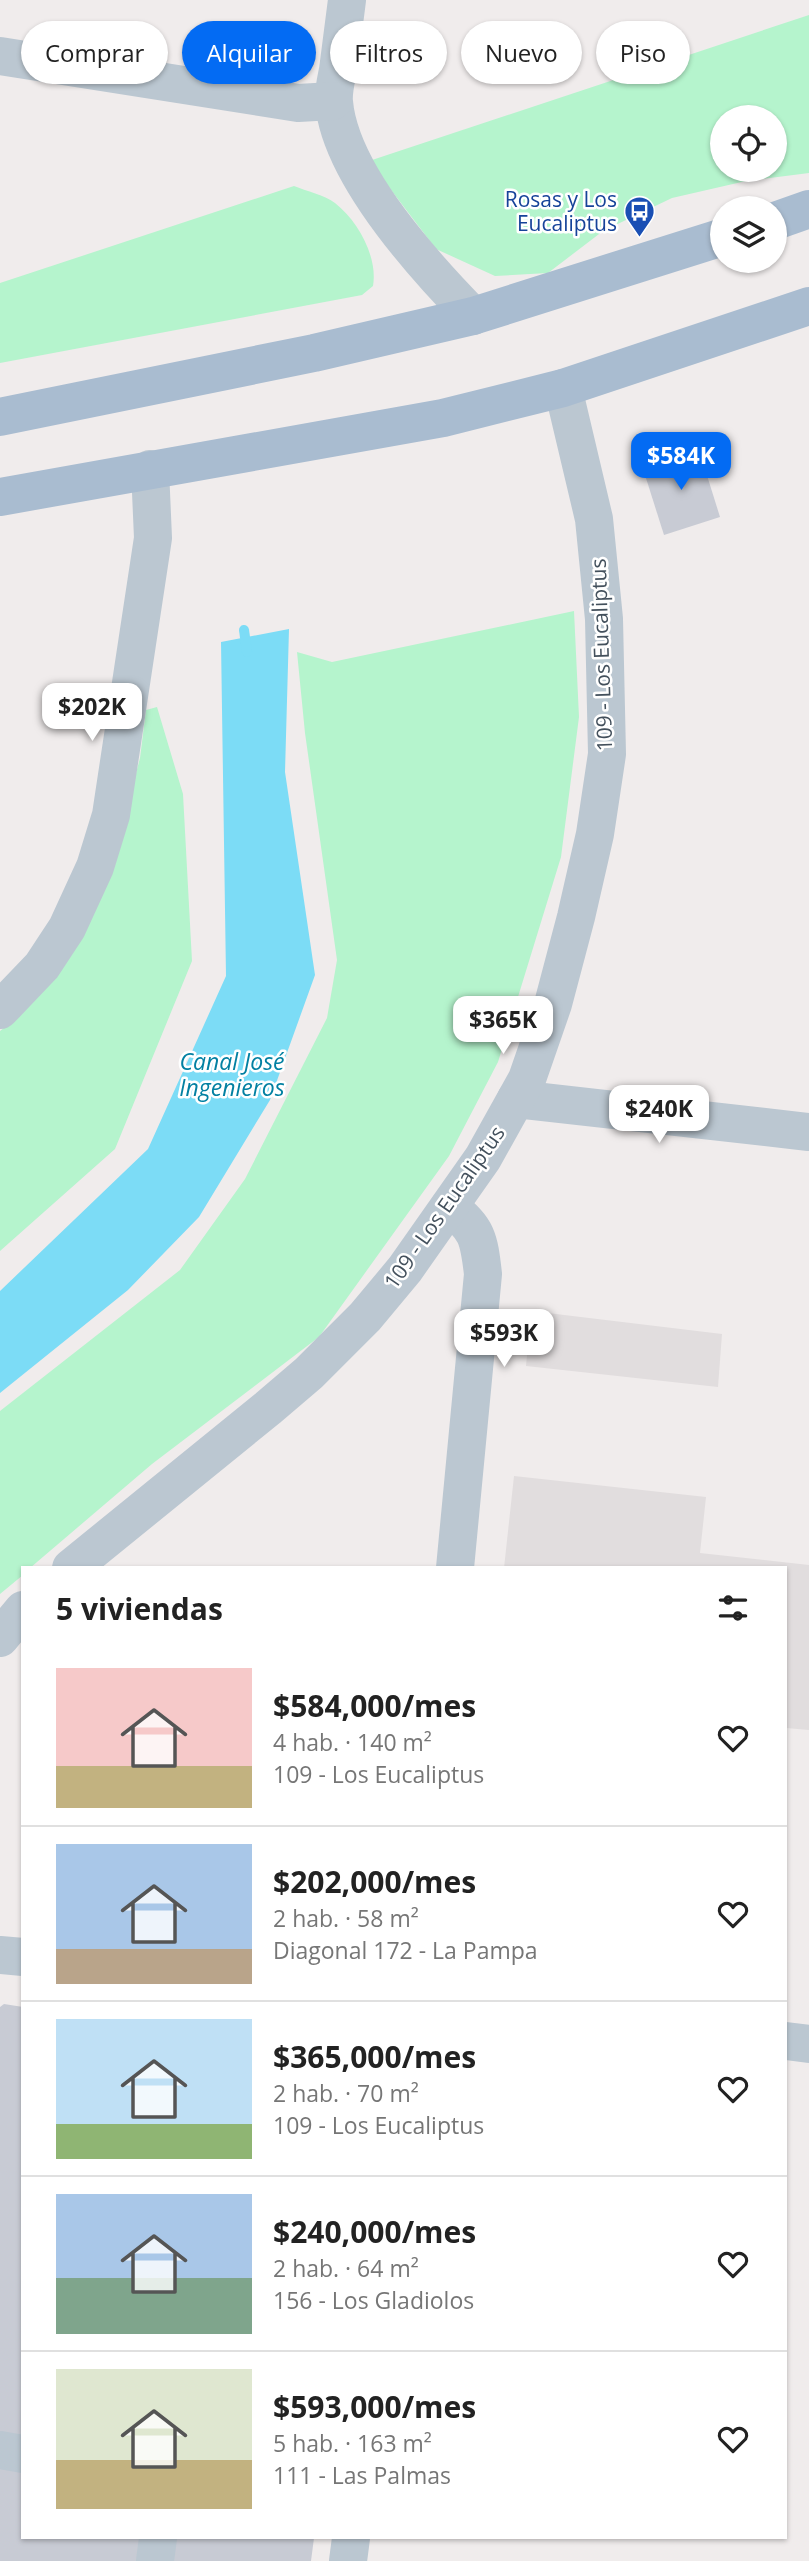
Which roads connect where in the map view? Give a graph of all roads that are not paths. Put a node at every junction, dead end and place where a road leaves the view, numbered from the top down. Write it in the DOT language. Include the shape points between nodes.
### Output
graph roads {
  1 [pos="347,0"];
  2 [pos="0,56"];
  3 [pos="333,101"];
  4 [pos="809,209"];
  5 [pos="787,217"];
  6 [pos="710,241"];
  7 [pos="809,306"];
  8 [pos="473,316"];
  9 [pos="563,388"];
  10 [pos="0,417"];
  11 [pos="150,469"];
  12 [pos="0,497"];
  13 [pos="0,1010"];
  14 [pos="516,1099"];
  15 [pos="809,1132"];
  16 [pos="449,1207"];
  17 [pos="73,1566"];
  18 [pos="455,1566"];
  19 [pos="21,1612"];
  20 [pos="0,1638"];
  21 [pos="0,1955"];
  22 [pos="21,1957"];
  23 [pos="787,2041"];
  24 [pos="809,2044"];
  25 [pos="0,2450"];
  26 [pos="21,2454"];
  27 [pos="158,2539"];
  28 [pos="351,2539"];
  29 [pos="155,2561"];
  30 [pos="348,2561"];
  1 -- 3 [label="street"];
  2 -- 3 [label="street" via="298,103"];
  3 -- 8 [label="street" via="356,165 388,220"];
  4 -- 5 [label="main road"];
  6 -- 8 [label="main road"];
  7 -- 9 [label="main road"];
  8 -- 10 [label="main road"];
  9 -- 11 [label="main road" via="443,418"];
  9 -- 14 [label="street, 109 - Los Eucaliptus" via="594,519 604,620 607,754 576,917 552,1004"];
  11 -- 12 [label="main road"];
  11 -- 13 [label="street" via="153,538 111,815 95,867 67,928 42,966"];
  14 -- 15 [label="street"];
  14 -- 16 [label="street, 109 - Los Eucaliptus" via="484,1158"];
  16 -- 17 [label="street, 109 - Los Eucaliptus" via="365,1317 309,1373"];
  16 -- 18 [label="street" via="464,1217 479,1240 483,1274"];
  19 -- 20 [label="street"];
  21 -- 22 [label="street"];
  23 -- 24 [label="street"];
  25 -- 26 [label="street"];
  27 -- 29 [label="street"];
  28 -- 30 [label="street"];
}
